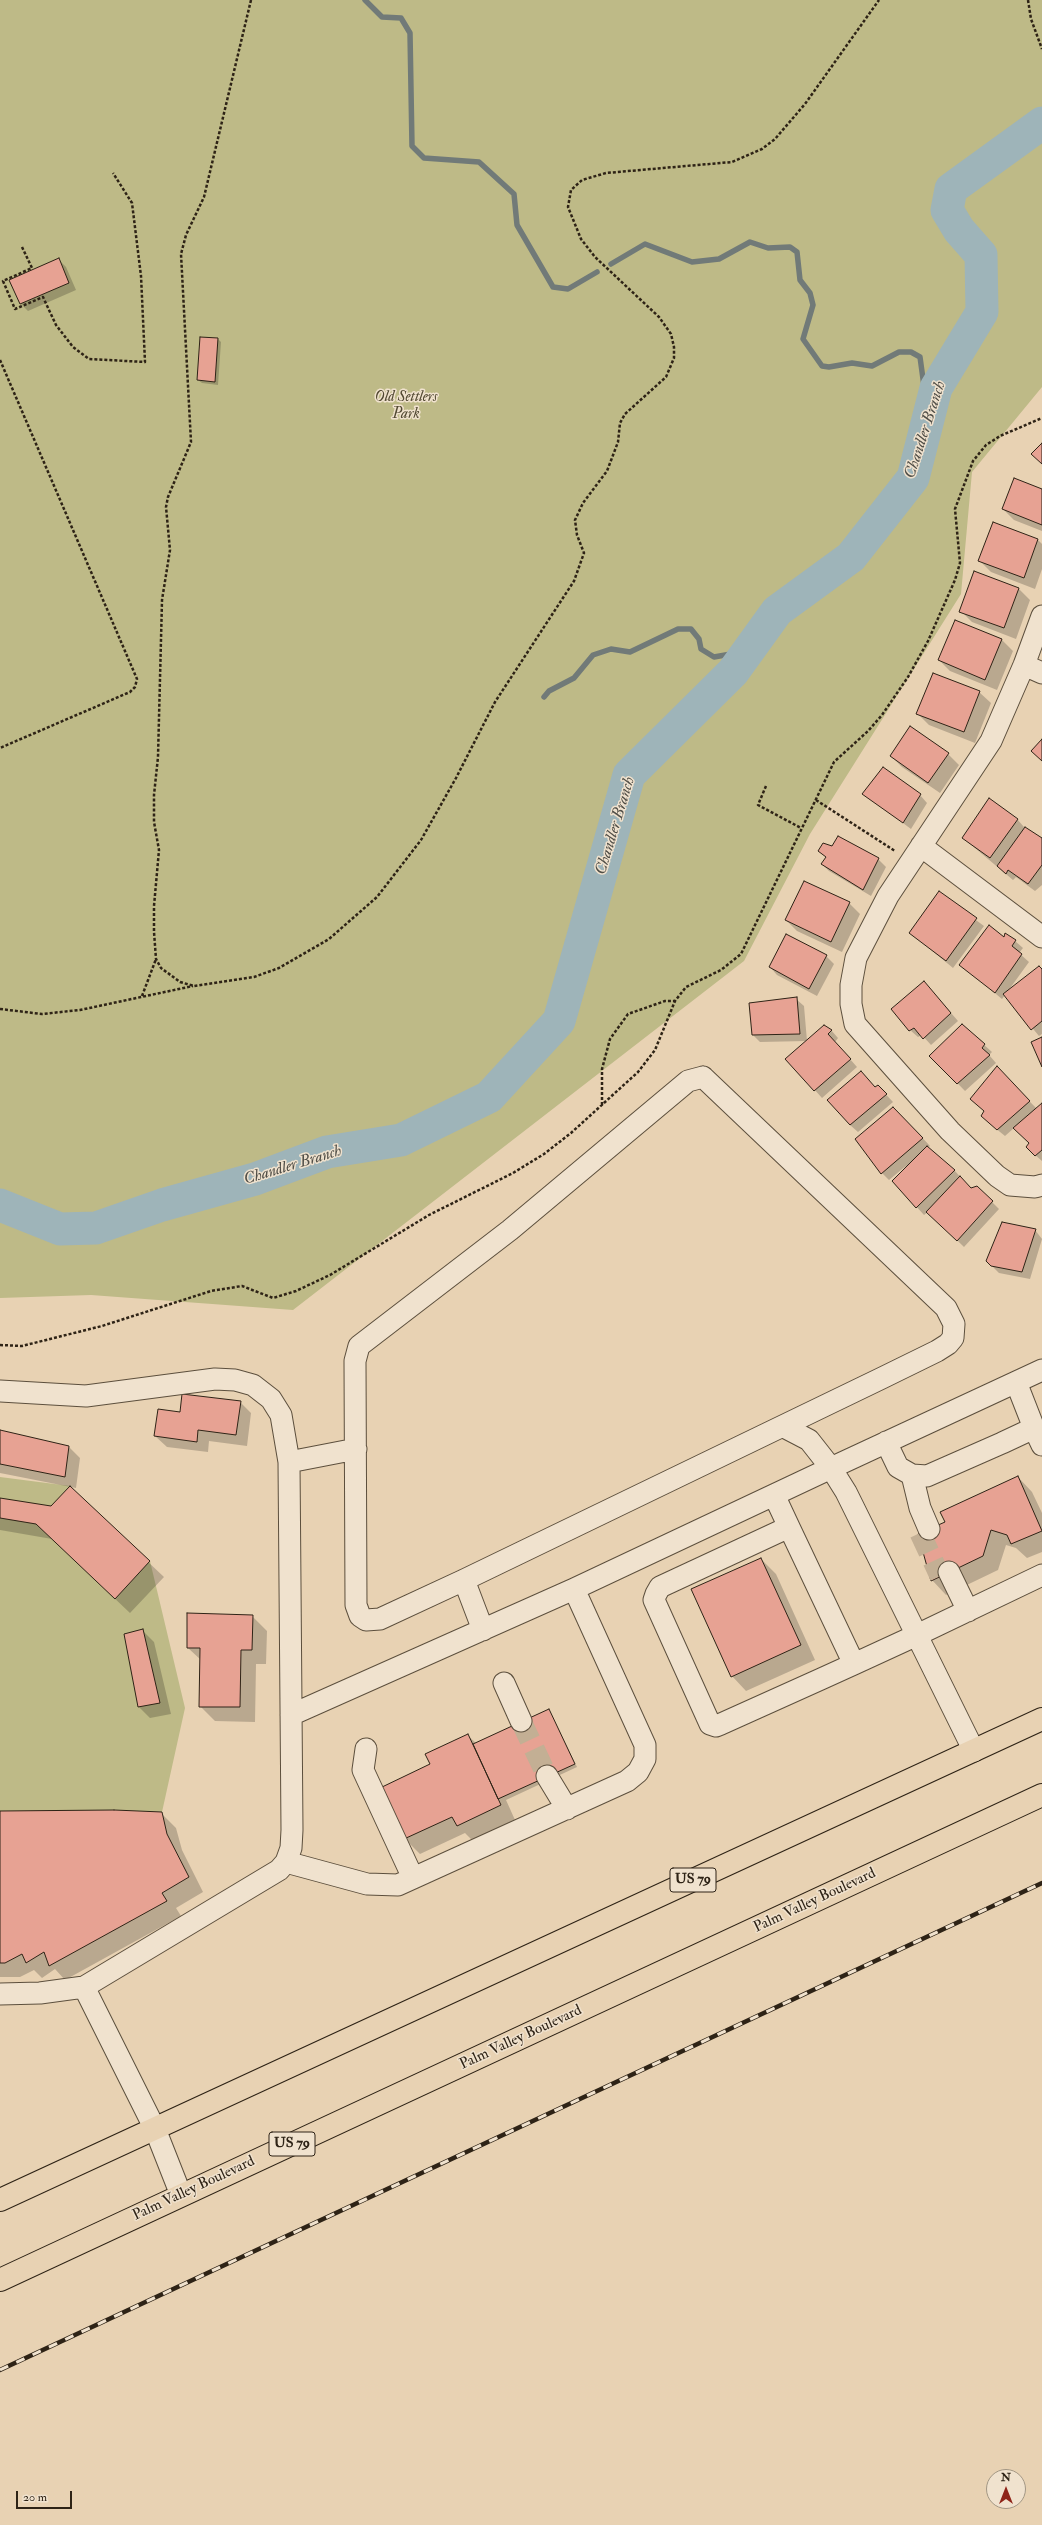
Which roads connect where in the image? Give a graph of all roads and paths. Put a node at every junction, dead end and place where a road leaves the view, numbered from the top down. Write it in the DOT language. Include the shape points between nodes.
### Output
graph roads {
  1 [pos="251,0"];
  2 [pos="879,0"];
  3 [pos="1028,0"];
  4 [pos="1042,49"];
  5 [pos="113,173"];
  6 [pos="22,247"];
  7 [pos="0,360"];
  8 [pos="1042,418"];
  9 [pos="1042,616"];
  10 [pos="1033,669"];
  11 [pos="0,748"];
  12 [pos="766,786"];
  13 [pos="816,800"];
  14 [pos="801,828"];
  15 [pos="916,854"];
  16 [pos="1042,937"];
  17 [pos="156,960"];
  18 [pos="194,986"];
  19 [pos="142,996"];
  20 [pos="675,1001"];
  21 [pos="0,1010"];
  22 [pos="602,1105"];
  23 [pos="1042,1185"];
  24 [pos="0,1345"];
  25 [pos="1042,1370"];
  26 [pos="1016,1382"];
  27 [pos="0,1391"];
  28 [pos="784,1427"];
  29 [pos="1038,1436"];
  30 [pos="886,1442"];
  31 [pos="356,1449"];
  32 [pos="289,1462"];
  33 [pos="831,1468"];
  34 [pos="912,1475"];
  35 [pos="774,1495"];
  36 [pos="789,1527"];
  37 [pos="925,1531"];
  38 [pos="944,1574"];
  39 [pos="1042,1575"];
  40 [pos="464,1580"];
  41 [pos="574,1589"];
  42 [pos="963,1613"];
  43 [pos="482,1630"];
  44 [pos="917,1635"];
  45 [pos="854,1664"];
  46 [pos="504,1684"];
  47 [pos="291,1715"];
  48 [pos="1042,1719"];
  49 [pos="521,1722"];
  50 [pos="366,1749"];
  51 [pos="974,1750"];
  52 [pos="547,1776"];
  53 [pos="1042,1795"];
  54 [pos="567,1809"];
  55 [pos="286,1862"];
  56 [pos="414,1878"];
  57 [pos="84,1987"];
  58 [pos="0,1994"];
  59 [pos="155,2129"];
  60 [pos="181,2195"];
  61 [pos="0,2200"];
  62 [pos="0,2280"];
  1 -- 17 [label="path" via="204,198 186,236 181,254 192,442 166,507 170,550 162,600 158,757 154,795 154,822 159,850 154,906"];
  2 -- 18 [label="path" via="801,109 775,139 762,149 732,162 606,173 582,180 571,190 568,207 581,238 607,269 659,317 671,334 674,347 674,358 666,377 625,414 620,423 618,442 607,471 575,520 577,535 584,553 574,581 494,702 453,785 421,840 377,897 329,939 279,968 254,977"];
  3 -- 4 [label="path" via="1031,19"];
  5 -- 6 [label="path" via="132,203 141,276 145,362 89,359 73,347 56,325 43,297 15,309 3,282 32,268"];
  7 -- 11 [label="path" via="137,679 135,687 130,692"];
  8 -- 13 [label="path" via="1000,436 986,445 973,461 955,509 960,563 928,641 908,677 882,715 834,762"];
  9 -- 10 [label="street"];
  10 -- 15 [label="street" via="991,741"];
  12 -- 14 [label="path" via="758,805"];
  13 -- 14 [label="path"];
  13 -- 15 [label="path"];
  14 -- 20 [label="path" via="741,954 721,970 686,987"];
  15 -- 16 [label="street"];
  15 -- 23 [label="street" via="888,896 856,958 851,985 855,1024 945,1125 997,1176 1010,1185"];
  17 -- 18 [label="path" via="161,968 180,982"];
  17 -- 19 [label="path"];
  18 -- 19 [label="path"];
  19 -- 21 [label="path" via="80,1010 42,1014"];
  20 -- 22 [label="path" via="655,1050 638,1072"];
  20 -- 22 [label="path" via="628,1014 610,1039 602,1069"];
  22 -- 24 [label="path" via="544,1154 513,1173 429,1215 330,1275 296,1291 272,1298 242,1286 211,1291 102,1326 22,1346"];
  25 -- 26 [label="street"];
  26 -- 29 [label="street"];
  26 -- 30 [label="street"];
  27 -- 32 [label="street" via="86,1396 215,1379 235,1380 253,1385 271,1399 281,1415"];
  28 -- 31 [label="street" via="937,1351 953,1338 954,1324 946,1308 703,1077 688,1081 510,1230 359,1346 355,1361"];
  28 -- 33 [label="street" via="809,1440"];
  28 -- 40 [label="street"];
  29 -- 34 [label="street" via="927,1476"];
  30 -- 33 [label="street"];
  30 -- 34 [label="street" via="898,1468"];
  31 -- 32 [label="street"];
  31 -- 40 [label="street" via="356,1605 360,1616 366,1620 380,1619"];
  32 -- 47 [label="street"];
  33 -- 35 [label="street"];
  33 -- 44 [label="street" via="846,1492"];
  34 -- 37 [label="street"];
  35 -- 36 [label="street"];
  35 -- 41 [label="street"];
  36 -- 45 [label="street"];
  36 -- 45 [label="street" via="660,1587 656,1594 654,1600 710,1724 721,1724"];
  38 -- 42 [label="street"];
  39 -- 42 [label="street"];
  40 -- 43 [label="street"];
  41 -- 43 [label="street"];
  41 -- 54 [label="street" via="645,1745 645,1758 638,1772 627,1781"];
  42 -- 44 [label="street"];
  43 -- 47 [label="street"];
  44 -- 45 [label="street"];
  44 -- 51 [label="street"];
  46 -- 49 [label="street"];
  47 -- 55 [label="street" via="292,1830 291,1848"];
  48 -- 51 [label="highway, US 79"];
  50 -- 56 [label="street" via="363,1770"];
  51 -- 59 [label="highway, US 79"];
  52 -- 54 [label="street"];
  53 -- 60 [label="highway, Palm Valley Boulevard / US 79"];
  54 -- 56 [label="street"];
  55 -- 56 [label="street" via="367,1884 398,1885"];
  55 -- 57 [label="street" via="279,1870"];
  57 -- 58 [label="street" via="40,1993"];
  57 -- 59 [label="street"];
  59 -- 60 [label="street"];
  59 -- 61 [label="highway, US 79"];
  60 -- 62 [label="highway, Palm Valley Boulevard / US 79"];
}
